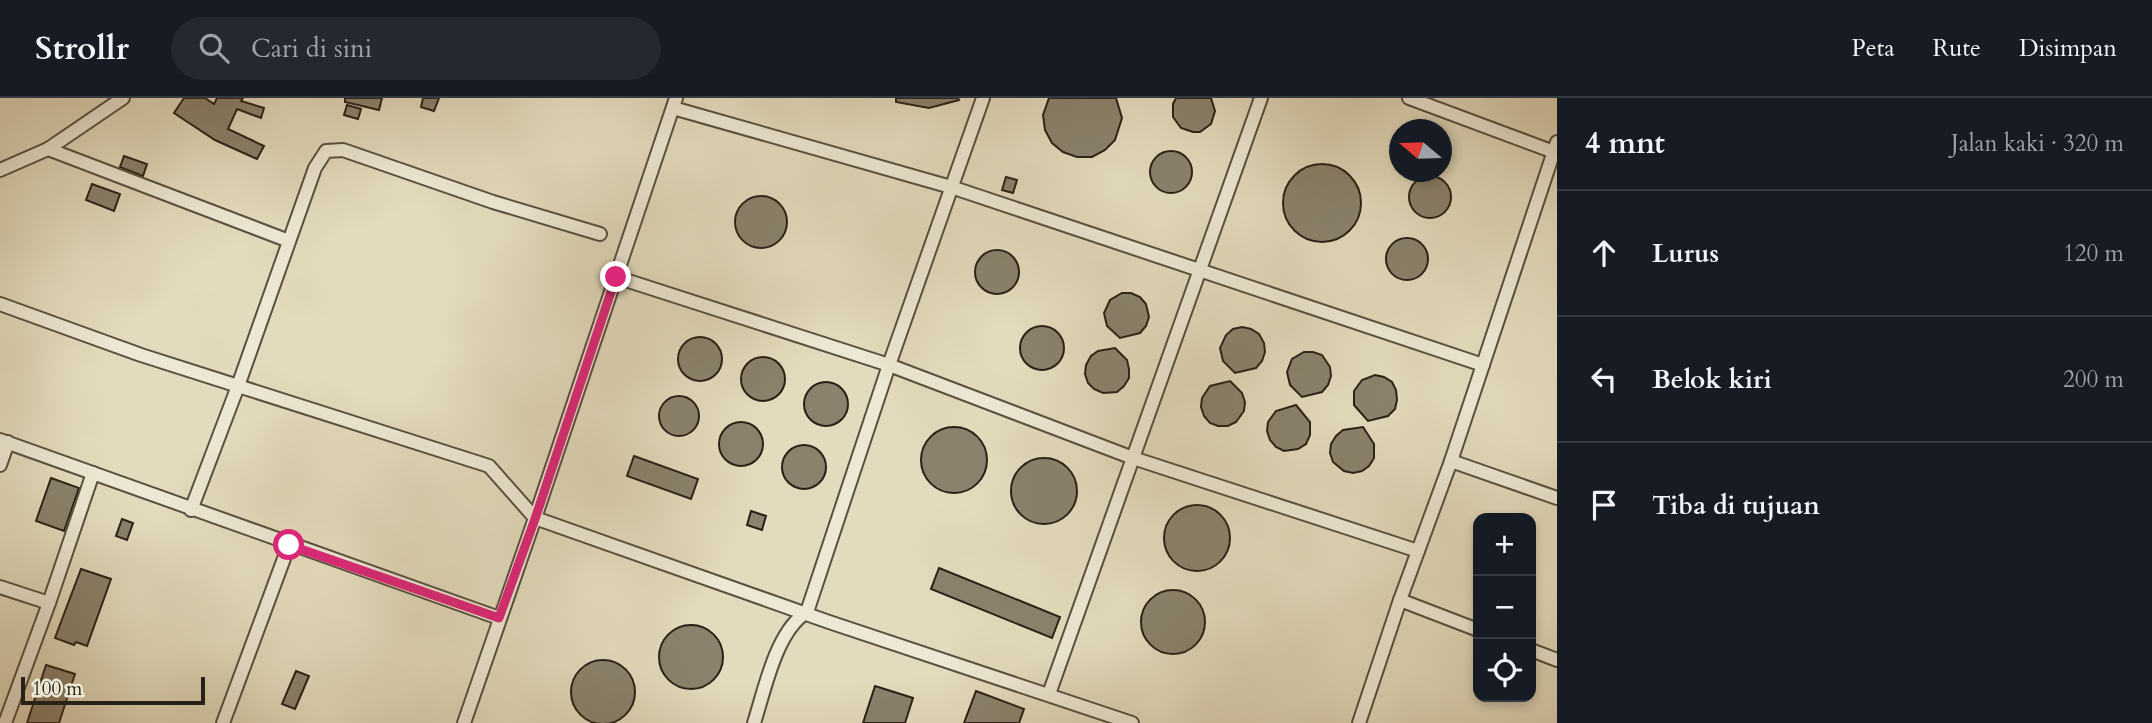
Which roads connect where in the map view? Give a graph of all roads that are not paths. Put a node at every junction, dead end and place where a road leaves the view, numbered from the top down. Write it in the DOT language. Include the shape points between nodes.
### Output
graph roads {
  1 [pos="123,98"];
  2 [pos="983,98"];
  3 [pos="1262,98"];
  4 [pos="1409,98"];
  5 [pos="674,103"];
  6 [pos="1555,147"];
  7 [pos="48,149"];
  8 [pos="0,170"];
  9 [pos="951,187"];
  10 [pos="600,234"];
  11 [pos="289,241"];
  12 [pos="1201,270"];
  13 [pos="616,277"];
  14 [pos="0,304"];
  15 [pos="889,365"];
  16 [pos="1483,365"];
  17 [pos="238,386"];
  18 [pos="4,441"];
  19 [pos="1133,458"];
  20 [pos="1451,461"];
  21 [pos="0,465"];
  22 [pos="93,472"];
  23 [pos="1557,498"];
  24 [pos="191,510"];
  25 [pos="535,519"];
  26 [pos="289,545"];
  27 [pos="1418,551"];
  28 [pos="0,587"];
  29 [pos="1400,600"];
  30 [pos="50,603"];
  31 [pos="807,612"];
  32 [pos="499,618"];
  33 [pos="1473,628"];
  34 [pos="1536,652"];
  35 [pos="1557,660"];
  36 [pos="1049,694"];
  37 [pos="5,723"];
  38 [pos="223,723"];
  39 [pos="464,723"];
  40 [pos="754,723"];
  41 [pos="1132,723"];
  42 [pos="1359,723"];
  1 -- 7 [label="lane"];
  2 -- 9 [label="lane"];
  3 -- 12 [label="lane"];
  4 -- 6 [label="lane"];
  5 -- 9 [label="lane"];
  5 -- 13 [label="lane"];
  6 -- 16 [label="lane"];
  7 -- 8 [label="lane"];
  7 -- 11 [label="lane"];
  9 -- 12 [label="lane"];
  9 -- 15 [label="lane"];
  10 -- 11 [label="lane" via="343,150 326,151 315,168"];
  11 -- 17 [label="lane"];
  12 -- 16 [label="lane"];
  12 -- 19 [label="lane"];
  13 -- 15 [label="lane"];
  13 -- 25 [label="lane"];
  14 -- 17 [label="lane"];
  15 -- 19 [label="lane"];
  15 -- 31 [label="lane"];
  16 -- 20 [label="lane"];
  17 -- 24 [label="lane"];
  17 -- 25 [label="lane" via="489,466"];
  18 -- 21 [label="lane"];
  18 -- 22 [label="lane"];
  19 -- 27 [label="lane"];
  19 -- 36 [label="lane"];
  20 -- 23 [label="lane"];
  20 -- 27 [label="lane"];
  22 -- 24 [label="lane"];
  22 -- 30 [label="lane"];
  24 -- 26 [label="lane"];
  25 -- 31 [label="lane"];
  25 -- 32 [label="lane"];
  26 -- 32 [label="lane"];
  26 -- 38 [label="lane"];
  27 -- 29 [label="lane"];
  28 -- 30 [label="lane"];
  29 -- 33 [label="lane"];
  29 -- 42 [label="lane"];
  30 -- 37 [label="lane"];
  31 -- 36 [label="lane"];
  31 -- 40 [label="lane" via="783,635"];
  32 -- 39 [label="lane"];
  34 -- 35 [label="lane"];
  36 -- 41 [label="lane"];
}
